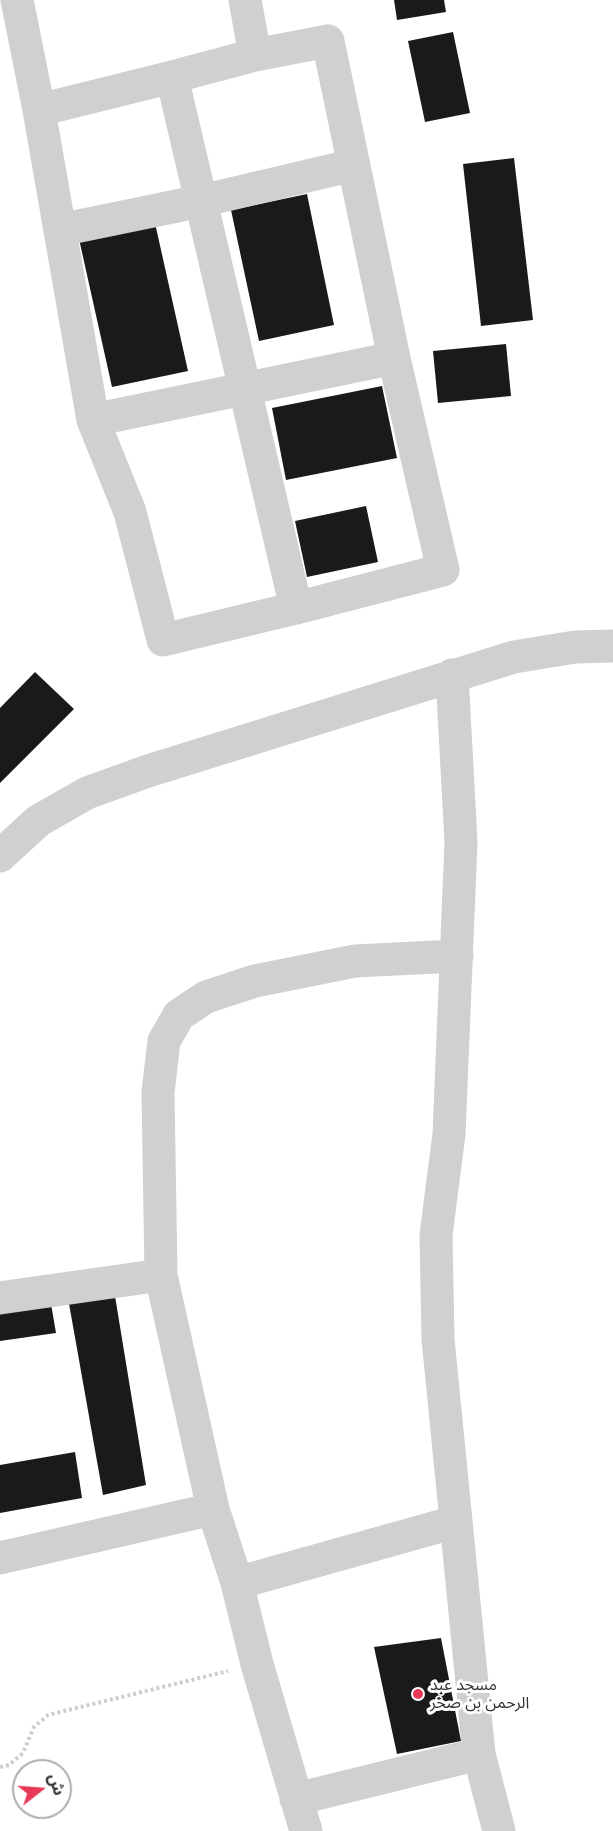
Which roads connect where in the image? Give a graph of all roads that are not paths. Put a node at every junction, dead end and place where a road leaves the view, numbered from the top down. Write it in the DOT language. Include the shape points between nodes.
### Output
graph roads {
  1 [pos="17,0"];
  2 [pos="244,0"];
  3 [pos="255,55"];
  4 [pos="172,77"];
  5 [pos="39,110"];
  6 [pos="354,165"];
  7 [pos="201,201"];
  8 [pos="60,230"];
  9 [pos="394,358"];
  10 [pos="244,388"];
  11 [pos="93,420"];
  12 [pos="296,608"];
  13 [pos="613,646"];
  14 [pos="452,675"];
  15 [pos="0,855"];
  16 [pos="457,957"];
  17 [pos="161,1275"];
  18 [pos="0,1298"];
  19 [pos="213,1509"];
  20 [pos="455,1522"];
  21 [pos="0,1558"];
  22 [pos="237,1583"];
  23 [pos="479,1754"];
  24 [pos="296,1799"];
  25 [pos="306,1831"];
  26 [pos="499,1831"];
  1 -- 5 [label="street"];
  2 -- 3 [label="street"];
  3 -- 4 [label="street"];
  3 -- 6 [label="street" via="328,41"];
  4 -- 5 [label="street"];
  4 -- 7 [label="street"];
  5 -- 8 [label="street"];
  6 -- 7 [label="street"];
  6 -- 9 [label="street"];
  7 -- 8 [label="street"];
  7 -- 10 [label="street"];
  8 -- 11 [label="street"];
  9 -- 10 [label="street"];
  9 -- 12 [label="street" via="443,570"];
  10 -- 11 [label="street"];
  10 -- 12 [label="street"];
  11 -- 12 [label="street" via="130,512 163,640"];
  13 -- 14 [label="street" via="575,647 514,657"];
  14 -- 15 [label="street" via="87,793 38,821"];
  14 -- 16 [label="street" via="462,842"];
  16 -- 17 [label="street" via="355,961 255,981 206,997 178,1015 164,1041 158,1092"];
  16 -- 20 [label="street" via="449,1134 436,1235 438,1339"];
  17 -- 18 [label="street"];
  17 -- 19 [label="street"];
  19 -- 21 [label="street"];
  19 -- 22 [label="street"];
  20 -- 22 [label="street"];
  20 -- 23 [label="street"];
  22 -- 24 [label="street" via="256,1664"];
  23 -- 24 [label="street"];
  23 -- 26 [label="street"];
  24 -- 25 [label="street"];
}
